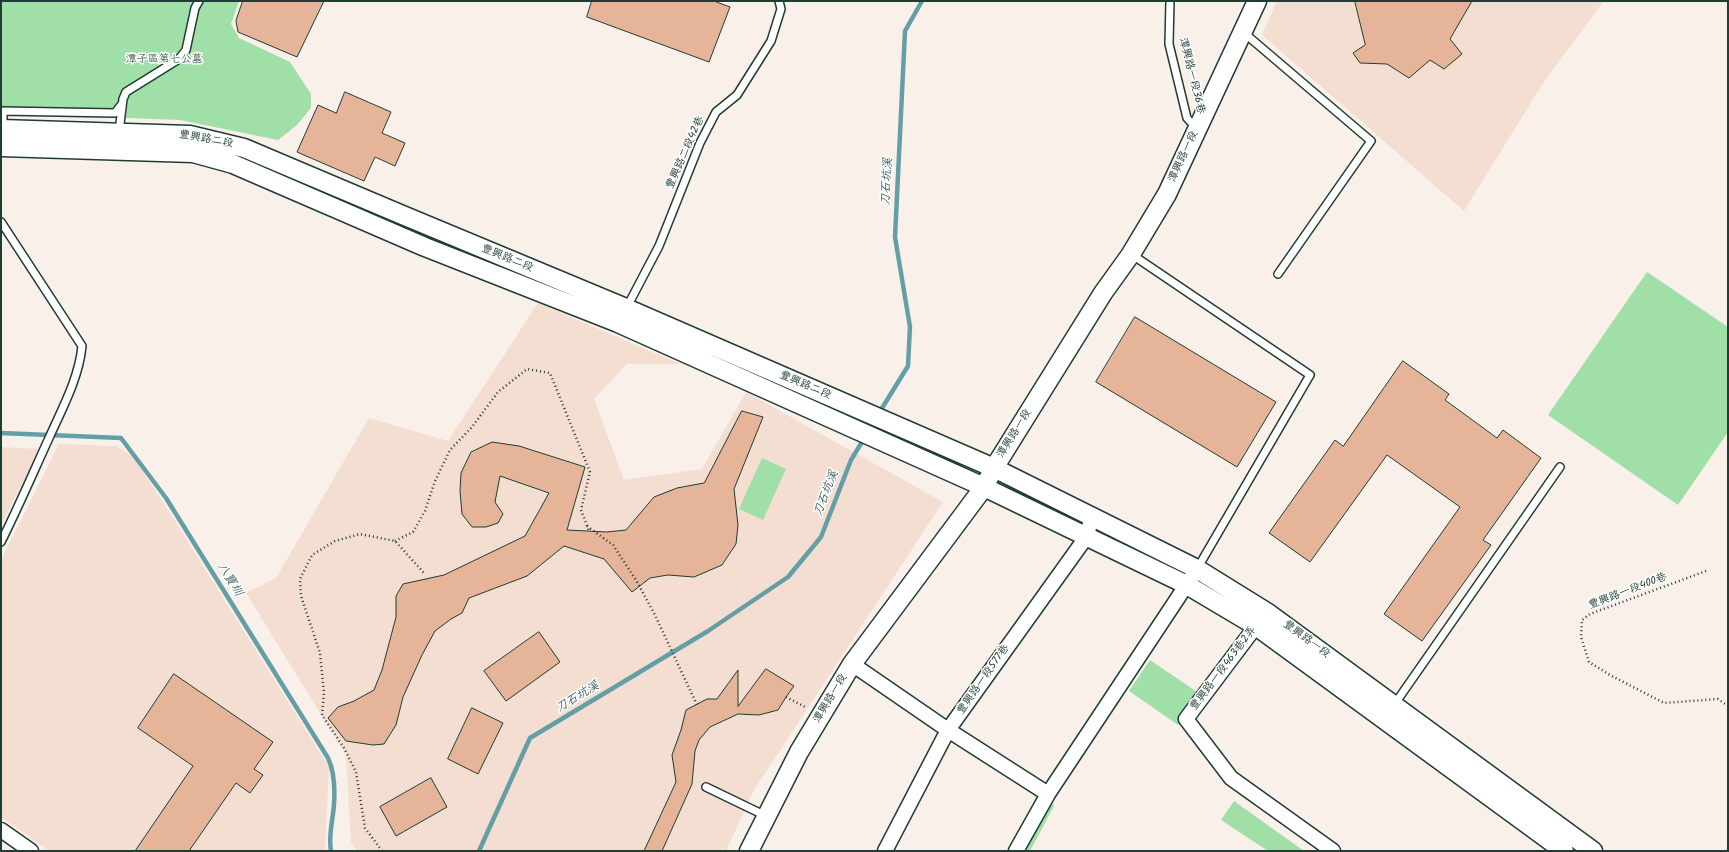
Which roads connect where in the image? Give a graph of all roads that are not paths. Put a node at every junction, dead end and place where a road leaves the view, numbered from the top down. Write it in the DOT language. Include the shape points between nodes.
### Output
graph roads {
  1 [pos="199,1"];
  2 [pos="779,1"];
  3 [pos="1170,1"];
  4 [pos="1257,1"];
  5 [pos="1243,32"];
  6 [pos="122,104"];
  7 [pos="2,129"];
  8 [pos="1197,129"];
  9 [pos="119,133"];
  10 [pos="1,147"];
  11 [pos="1,222"];
  12 [pos="1131,254"];
  13 [pos="1278,274"];
  14 [pos="622,316"];
  15 [pos="1560,467"];
  16 [pos="994,468"];
  17 [pos="984,487"];
  18 [pos="1092,515"];
  19 [pos="1087,536"];
  20 [pos="1,542"];
  21 [pos="1197,570"];
  22 [pos="1187,585"];
  23 [pos="1262,619"];
  24 [pos="852,664"];
  25 [pos="1390,712"];
  26 [pos="948,730"];
  27 [pos="706,787"];
  28 [pos="1048,794"];
  29 [pos="766,816"];
  30 [pos="1,830"];
  31 [pos="1572,835"];
  32 [pos="1561,850"];
  33 [pos="31,851"];
  34 [pos="749,851"];
  35 [pos="885,851"];
  36 [pos="1016,851"];
  37 [pos="1333,851"];
  38 [pos="1593,851"];
  1 -- 6 [label="lane" via="195,8 186,50 180,59 126,92"];
  2 -- 14 [label="lane, 豐興路二段42巷" via="781,9 771,41 737,95 716,112 703,136 659,246"];
  3 -- 8 [label="lane, 潭興路一段36巷" via="1169,44 1187,118"];
  4 -- 5 [label="street, 潭興路一段"];
  5 -- 8 [label="street, 潭興路一段"];
  5 -- 13 [label="lane" via="1371,141"];
  6 -- 7 [label="lane" via="115,112 3,111"];
  6 -- 9 [label="lane"];
  7 -- 9 [label="street, 豐興路二段"];
  8 -- 12 [label="street, 潭興路一段" via="1167,194"];
  9 -- 14 [label="street, 豐興路二段" via="190,135 244,148 407,218"];
  10 -- 14 [label="street, 豐興路二段" via="193,153 233,164 425,247"];
  11 -- 20 [label="lane" via="82,346 81,359 71,388"];
  12 -- 16 [label="street, 潭興路一段"];
  12 -- 21 [label="lane" via="1310,375"];
  14 -- 16 [label="street, 豐興路二段" via="868,413"];
  14 -- 17 [label="street, 豐興路二段" via="858,431"];
  15 -- 25 [label="lane"];
  16 -- 17 [label="street, 潭興路一段"];
  16 -- 18 [label="street, 豐興路一段"];
  17 -- 19 [label="street, 豐興路一段"];
  17 -- 24 [label="street, 潭興路一段"];
  18 -- 19 [label="street, 豐興路一段577巷"];
  18 -- 21 [label="street, 豐興路一段"];
  19 -- 22 [label="street, 豐興路一段"];
  19 -- 26 [label="street, 豐興路一段577巷"];
  21 -- 22 [label="street"];
  21 -- 23 [label="street, 豐興路一段"];
  22 -- 23 [label="street, 豐興路一段"];
  22 -- 28 [label="street"];
  23 -- 25 [label="street, 豐興路一段"];
  23 -- 37 [label="street, 豐興路一段463巷2弄" via="1186,720 1231,778"];
  24 -- 26 [label="street"];
  24 -- 29 [label="street, 潭興路一段"];
  25 -- 31 [label="street, 豐興路一段"];
  25 -- 32 [label="street, 豐興路一段"];
  26 -- 28 [label="street"];
  26 -- 35 [label="street, 豐興路一段577巷"];
  27 -- 29 [label="lane"];
  28 -- 36 [label="street"];
  29 -- 34 [label="street, 潭興路一段"];
  30 -- 33 [label="street"];
  31 -- 32 [label="street"];
  31 -- 38 [label="street, 豐興路一段"];
}
